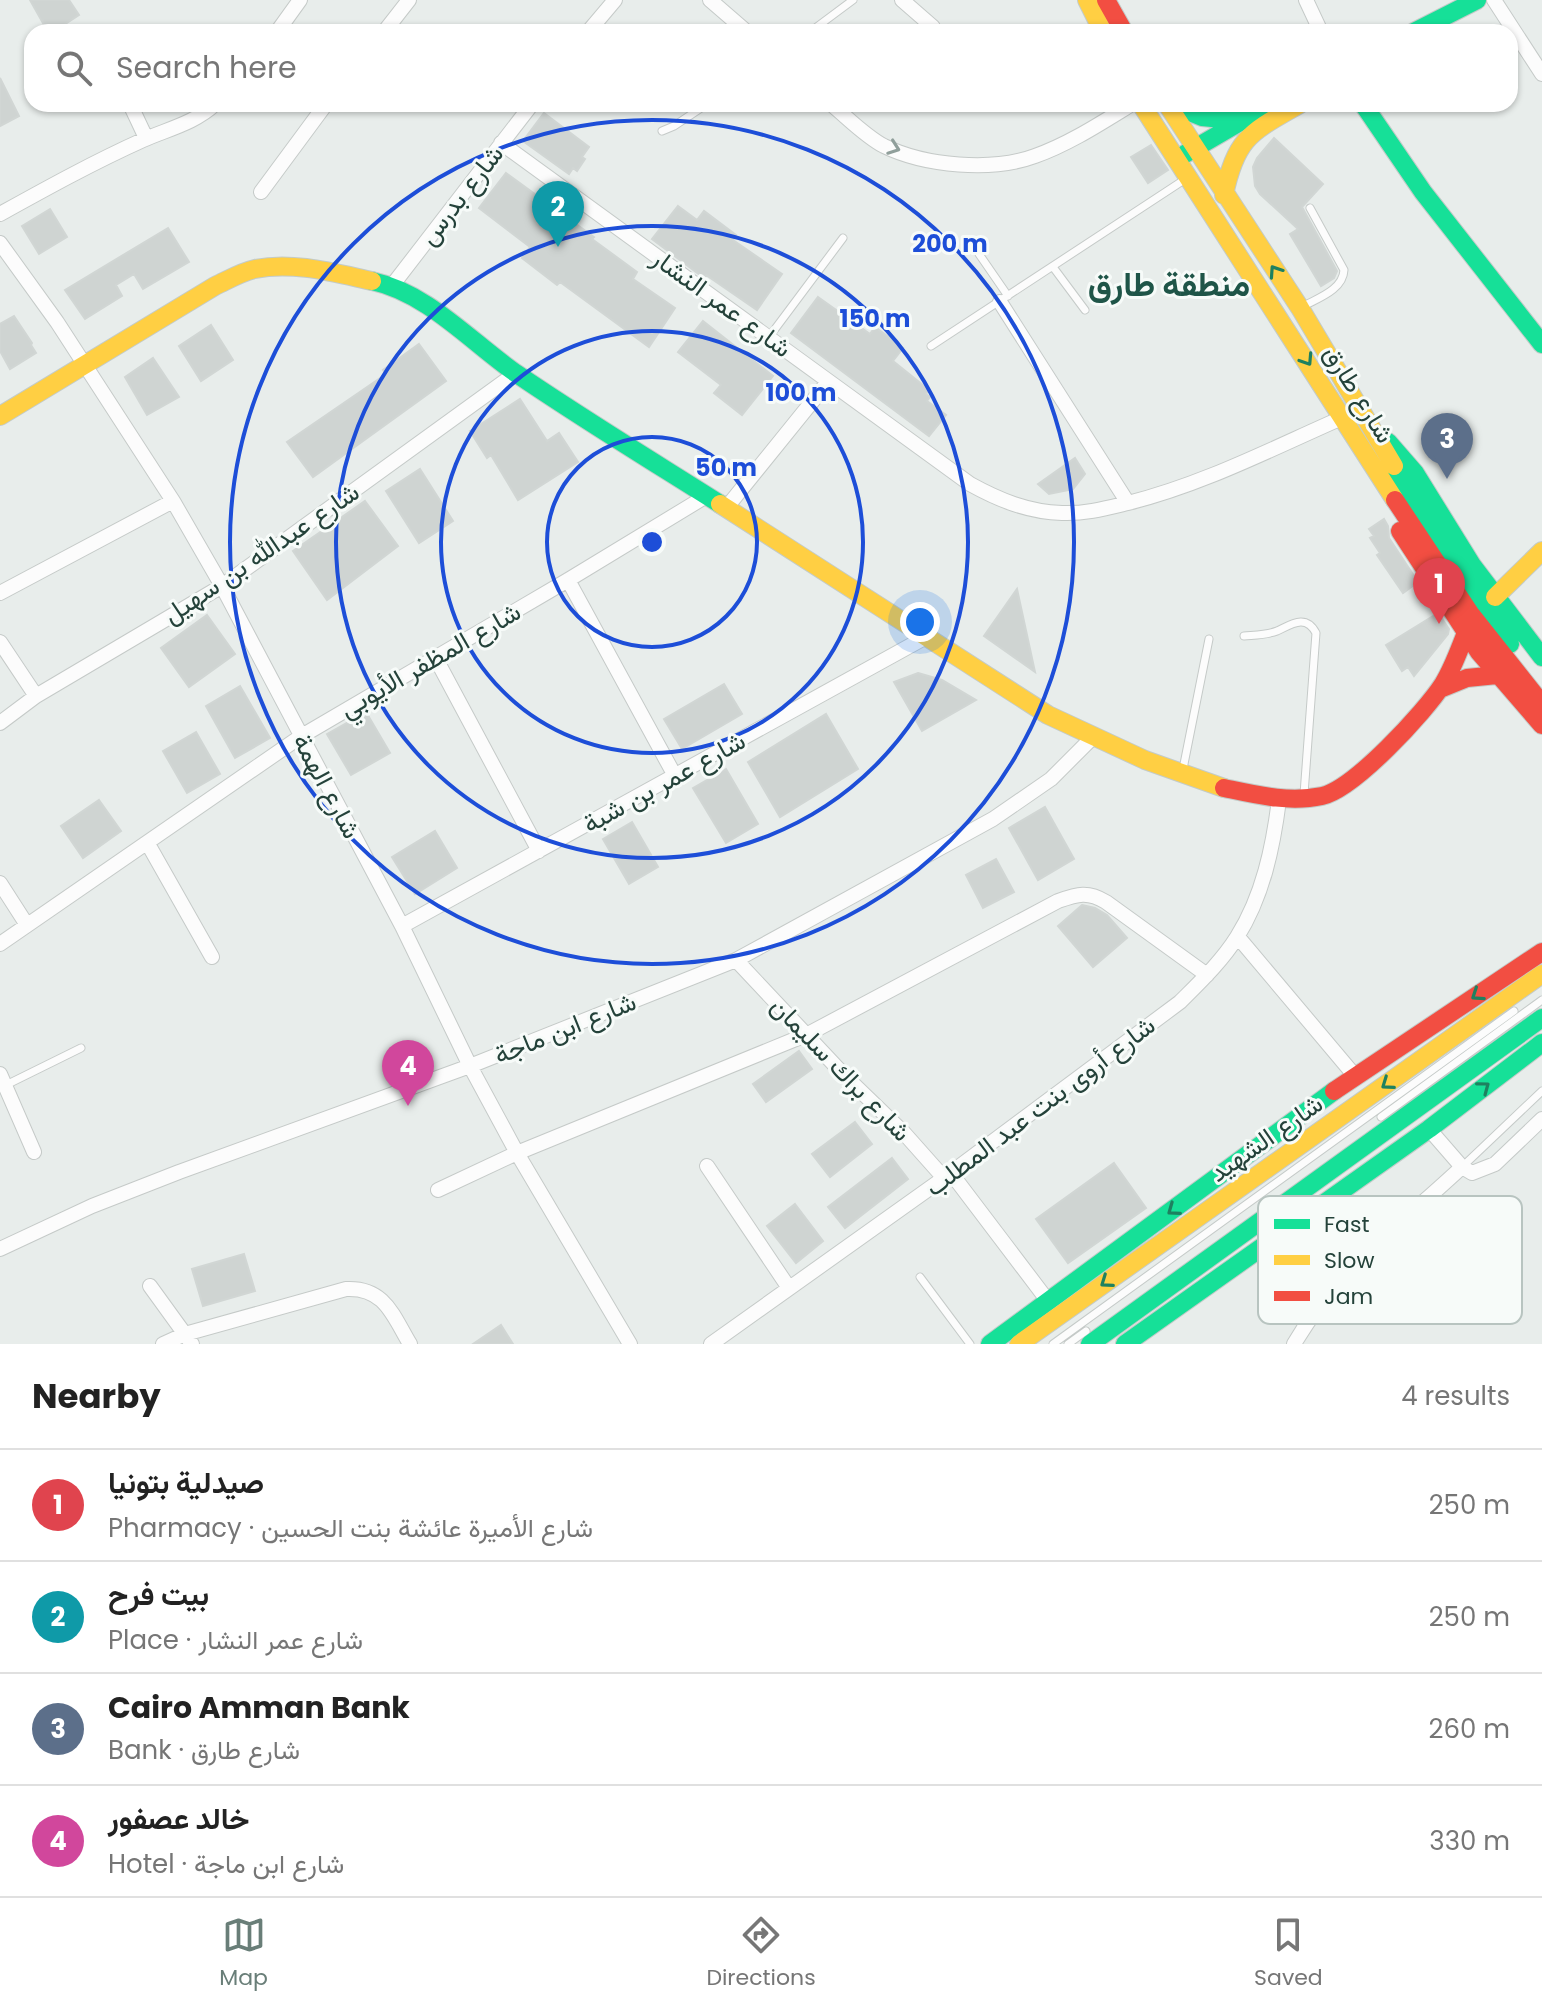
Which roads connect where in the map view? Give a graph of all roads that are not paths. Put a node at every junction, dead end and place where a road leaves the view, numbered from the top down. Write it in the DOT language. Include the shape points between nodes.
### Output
graph roads {
  1 [pos="409,0"];
  2 [pos="615,0"];
  3 [pos="710,0"];
  4 [pos="853,0"];
  5 [pos="902,0"];
  6 [pos="1087,0"];
  7 [pos="1106,0"];
  8 [pos="1306,0"];
  9 [pos="1477,0"];
  10 [pos="1494,0"];
  11 [pos="298,1"];
  12 [pos="282,24"];
  13 [pos="390,24"];
  14 [pos="595,24"];
  15 [pos="738,24"];
  16 [pos="821,24"];
  17 [pos="930,24"];
  18 [pos="1099,24"];
  19 [pos="1120,24"];
  20 [pos="1317,24"];
  21 [pos="1430,24"];
  22 [pos="1510,24"];
  23 [pos="1518,37"];
  24 [pos="1542,74"];
  25 [pos="134,112"];
  26 [pos="203,112"];
  27 [pos="320,112"];
  28 [pos="526,112"];
  29 [pos="695,112"];
  30 [pos="841,112"];
  31 [pos="1119,112"];
  32 [pos="1146,112"];
  33 [pos="1173,112"];
  34 [pos="1189,112"];
  35 [pos="1257,112"];
  36 [pos="1286,112"];
  37 [pos="1368,112"];
  38 [pos="1242,121"];
  39 [pos="662,131"];
  40 [pos="146,138"];
  41 [pos="501,143"];
  42 [pos="1194,149"];
  43 [pos="1177,159"];
  44 [pos="1188,177"];
  45 [pos="261,192"];
  46 [pos="1224,195"];
  47 [pos="1310,208"];
  48 [pos="0,214"];
  49 [pos="843,238"];
  50 [pos="0,243"];
  51 [pos="979,254"];
  52 [pos="1053,267"];
  53 [pos="391,287"];
  54 [pos="1004,299"];
  55 [pos="1300,308"];
  56 [pos="1085,310"];
  57 [pos="769,337"];
  58 [pos="1542,344"];
  59 [pos="931,346"];
  60 [pos="85,364"];
  61 [pos="516,373"];
  62 [pos="828,382"];
  63 [pos="0,416"];
  64 [pos="1344,417"];
  65 [pos="1368,441"];
  66 [pos="708,495"];
  67 [pos="173,501"];
  68 [pos="1128,503"];
  69 [pos="727,507"];
  70 [pos="1542,551"];
  71 [pos="568,580"];
  72 [pos="222,586"];
  73 [pos="0,593"];
  74 [pos="1495,597"];
  75 [pos="1466,633"];
  76 [pos="1244,636"];
  77 [pos="926,637"];
  78 [pos="1209,639"];
  79 [pos="0,642"];
  80 [pos="435,657"];
  81 [pos="1542,657"];
  82 [pos="1497,675"];
  83 [pos="1542,684"];
  84 [pos="1440,689"];
  85 [pos="36,696"];
  86 [pos="1542,704"];
  87 [pos="0,723"];
  88 [pos="1542,725"];
  89 [pos="300,737"];
  90 [pos="1092,738"];
  91 [pos="1182,774"];
  92 [pos="675,776"];
  93 [pos="1279,800"];
  94 [pos="1303,800"];
  95 [pos="148,844"];
  96 [pos="539,851"];
  97 [pos="0,883"];
  98 [pos="27,925"];
  99 [pos="402,926"];
  100 [pos="1238,937"];
  101 [pos="1542,940"];
  102 [pos="0,944"];
  103 [pos="1542,952"];
  104 [pos="212,957"];
  105 [pos="736,960"];
  106 [pos="1519,967"];
  107 [pos="1542,974"];
  108 [pos="1207,975"];
  109 [pos="1542,991"];
  110 [pos="1542,1000"];
  111 [pos="1542,1018"];
  112 [pos="808,1034"];
  113 [pos="1542,1043"];
  114 [pos="81,1048"];
  115 [pos="470,1066"];
  116 [pos="1355,1076"];
  117 [pos="3,1079"];
  118 [pos="1542,1091"];
  119 [pos="1542,1119"];
  120 [pos="1429,1129"];
  121 [pos="34,1152"];
  122 [pos="517,1153"];
  123 [pos="707,1166"];
  124 [pos="1462,1167"];
  125 [pos="948,1176"];
  126 [pos="438,1190"];
  127 [pos="1258,1196"];
  128 [pos="1258,1196"];
  129 [pos="1272,1196"];
  130 [pos="1295,1196"];
  131 [pos="1334,1196"];
  132 [pos="1431,1196"];
  133 [pos="1258,1206"];
  134 [pos="1258,1223"];
  135 [pos="0,1249"];
  136 [pos="1258,1250"];
  137 [pos="920,1277"];
  138 [pos="150,1286"];
  139 [pos="789,1288"];
  140 [pos="1048,1301"];
  141 [pos="1305,1324"];
  142 [pos="188,1339"];
  143 [pos="163,1344"];
  144 [pos="410,1344"];
  145 [pos="630,1344"];
  146 [pos="711,1344"];
  147 [pos="970,1344"];
  148 [pos="990,1344"];
  149 [pos="1019,1344"];
  150 [pos="1053,1344"];
  151 [pos="1068,1344"];
  152 [pos="1090,1344"];
  153 [pos="1125,1344"];
  154 [pos="1294,1344"];
  1 -- 13 [label="street"];
  2 -- 14 [label="street"];
  3 -- 15 [label="street"];
  4 -- 16 [label="lane"];
  5 -- 17 [label="street"];
  6 -- 18 [label="main road"];
  7 -- 19 [label="main road"];
  8 -- 20 [label="street"];
  9 -- 21 [label="main road"];
  10 -- 22 [label="street"];
  11 -- 12 [label="street"];
  23 -- 24 [label="street"];
  25 -- 40 [label="street"];
  26 -- 40 [label="street"];
  27 -- 45 [label="street"];
  28 -- 41 [label="street, شارع بدرس"];
  29 -- 39 [label="lane"];
  30 -- 31 [label="street, one-way" via="885,146 961,166 1034,157"];
  32 -- 43 [label="main road, شارع طارق"];
  33 -- 42 [label="main road, شارع طارق"];
  34 -- 38 [label="main road"];
  35 -- 38 [label="main road"];
  36 -- 46 [label="main road" via="1240,144"];
  37 -- 58 [label="main road" via="1423,192"];
  38 -- 42 [label="main road"];
  40 -- 48 [label="street"];
  41 -- 53 [label="street, شارع بدرس"];
  41 -- 57 [label="street, شارع عمر النشار"];
  42 -- 43 [label="main road"];
  42 -- 46 [label="main road, شارع طارق"];
  43 -- 44 [label="main road, شارع طارق"];
  44 -- 52 [label="lane"];
  44 -- 64 [label="main road, شارع طارق, one-way"];
  55 -- 46 [label="main road, شارع طارق, one-way"];
  47 -- 55 [label="lane" via="1345,275 1336,287"];
  49 -- 57 [label="lane"];
  50 -- 60 [label="street, شارع الهمة"];
  51 -- 54 [label="lane"];
  52 -- 54 [label="lane"];
  52 -- 56 [label="lane"];
  53 -- 60 [label="main road" via="306,268 259,268 215,286"];
  53 -- 61 [label="main road"];
  54 -- 59 [label="lane"];
  54 -- 68 [label="street"];
  55 -- 65 [label="main road, شارع طارق"];
  57 -- 62 [label="street, شارع عمر النشار"];
  60 -- 63 [label="main road"];
  60 -- 67 [label="street, شارع الهمة"];
  61 -- 66 [label="main road"];
  61 -- 72 [label="street, شارع عبدالله بن سهيل"];
  62 -- 68 [label="street, شارع عمر النشار" via="999,500 1063,513"];
  62 -- 69 [label="street"];
  64 -- 65 [label="main road, شارع طارق"];
  64 -- 68 [label="street, شارع عمر النشار" via="1184,487"];
  65 -- 74 [label="main road" via="1391,444 1404,458"];
  65 -- 75 [label="main road" via="1365,465 1378,495"];
  65 -- 83 [label="main road, شارع طارق"];
  65 -- 86 [label="main road, شارع طارق" via="1470,613"];
  66 -- 69 [label="main road"];
  66 -- 71 [label="street, شارع المظفر الأيوبي"];
  67 -- 72 [label="street, شارع الهمة"];
  67 -- 73 [label="street"];
  69 -- 77 [label="main road"];
  70 -- 74 [label="main road"];
  71 -- 80 [label="street, شارع المظفر الأيوبي"];
  71 -- 92 [label="street"];
  72 -- 85 [label="street, شارع عبدالله بن سهيل"];
  72 -- 89 [label="street, شارع الهمة"];
  74 -- 81 [label="main road"];
  75 -- 82 [label="main road"];
  75 -- 84 [label="main road"];
  76 -- 94 [label="lane" via="1267,634 1297,621 1316,633"];
  77 -- 90 [label="main road"];
  77 -- 92 [label="street, شارع عمر بن شبة"];
  78 -- 91 [label="lane"];
  79 -- 85 [label="street"];
  80 -- 89 [label="street, شارع المظفر الأيوبي"];
  80 -- 96 [label="street"];
  82 -- 84 [label="main road" via="1467,678"];
  82 -- 88 [label="main road"];
  84 -- 94 [label="main road" via="1358,777"];
  85 -- 87 [label="street, شارع عبدالله بن سهيل"];
  89 -- 95 [label="street, شارع المظفر الأيوبي"];
  89 -- 99 [label="street, شارع الهمة"];
  90 -- 91 [label="main road"];
  90 -- 105 [label="street, شارع ابن ماجة" via="1051,779 993,819"];
  91 -- 93 [label="main road"];
  92 -- 96 [label="street, شارع عمر بن شبة"];
  93 -- 94 [label="main road"];
  93 -- 100 [label="street, شارع أروى بنت عبد المطلب" via="1264,878"];
  95 -- 98 [label="street, شارع المظفر الأيوبي"];
  95 -- 104 [label="street"];
  96 -- 99 [label="street, شارع عمر بن شبة"];
  97 -- 98 [label="street"];
  98 -- 102 [label="street, شارع المظفر الأيوبي"];
  99 -- 115 [label="street, شارع الهمة"];
  100 -- 108 [label="street, شارع أروى بنت عبد المطلب"];
  100 -- 116 [label="street"];
  101 -- 106 [label="main road"];
  103 -- 106 [label="main road"];
  105 -- 112 [label="street, شارع براك سليمان"];
  105 -- 115 [label="street, شارع ابن ماجة"];
  106 -- 116 [label="main road, one-way"];
  107 -- 149 [label="main road, شارع الشهيد, one-way"];
  108 -- 112 [label="street" via="1106,902 1078,894"];
  108 -- 125 [label="street, شارع أروى بنت عبد المطلب" via="1180,1002"];
  109 -- 127 [label="lane"];
  110 -- 129 [label="lane"];
  111 -- 130 [label="main road"];
  112 -- 122 [label="street"];
  112 -- 125 [label="street, شارع براك سليمان"];
  120 -- 113 [label="main road, one-way"];
  114 -- 117 [label="lane"];
  115 -- 122 [label="street, شارع الهمة"];
  115 -- 135 [label="street, شارع ابن ماجة" via="165,1177"];
  116 -- 140 [label="main road, one-way"];
  117 -- 121 [label="street"];
  118 -- 124 [label="lane"];
  119 -- 124 [label="street" via="1487,1169 1472,1173"];
  120 -- 124 [label="street"];
  120 -- 131 [label="main road"];
  122 -- 126 [label="street"];
  122 -- 145 [label="street, شارع الهمة"];
  123 -- 139 [label="street"];
  124 -- 132 [label="street"];
  125 -- 139 [label="street, شارع أروى بنت عبد المطلب"];
  125 -- 140 [label="street, شارع براك سليمان"];
  128 -- 150 [label="lane"];
  133 -- 151 [label="lane"];
  134 -- 152 [label="main road"];
  136 -- 153 [label="main road"];
  137 -- 147 [label="lane"];
  138 -- 142 [label="street"];
  139 -- 146 [label="street, شارع أروى بنت عبد المطلب"];
  140 -- 148 [label="main road"];
  141 -- 154 [label="street"];
  142 -- 143 [label="street"];
  142 -- 144 [label="street" via="358,1289 384,1301"];
}
